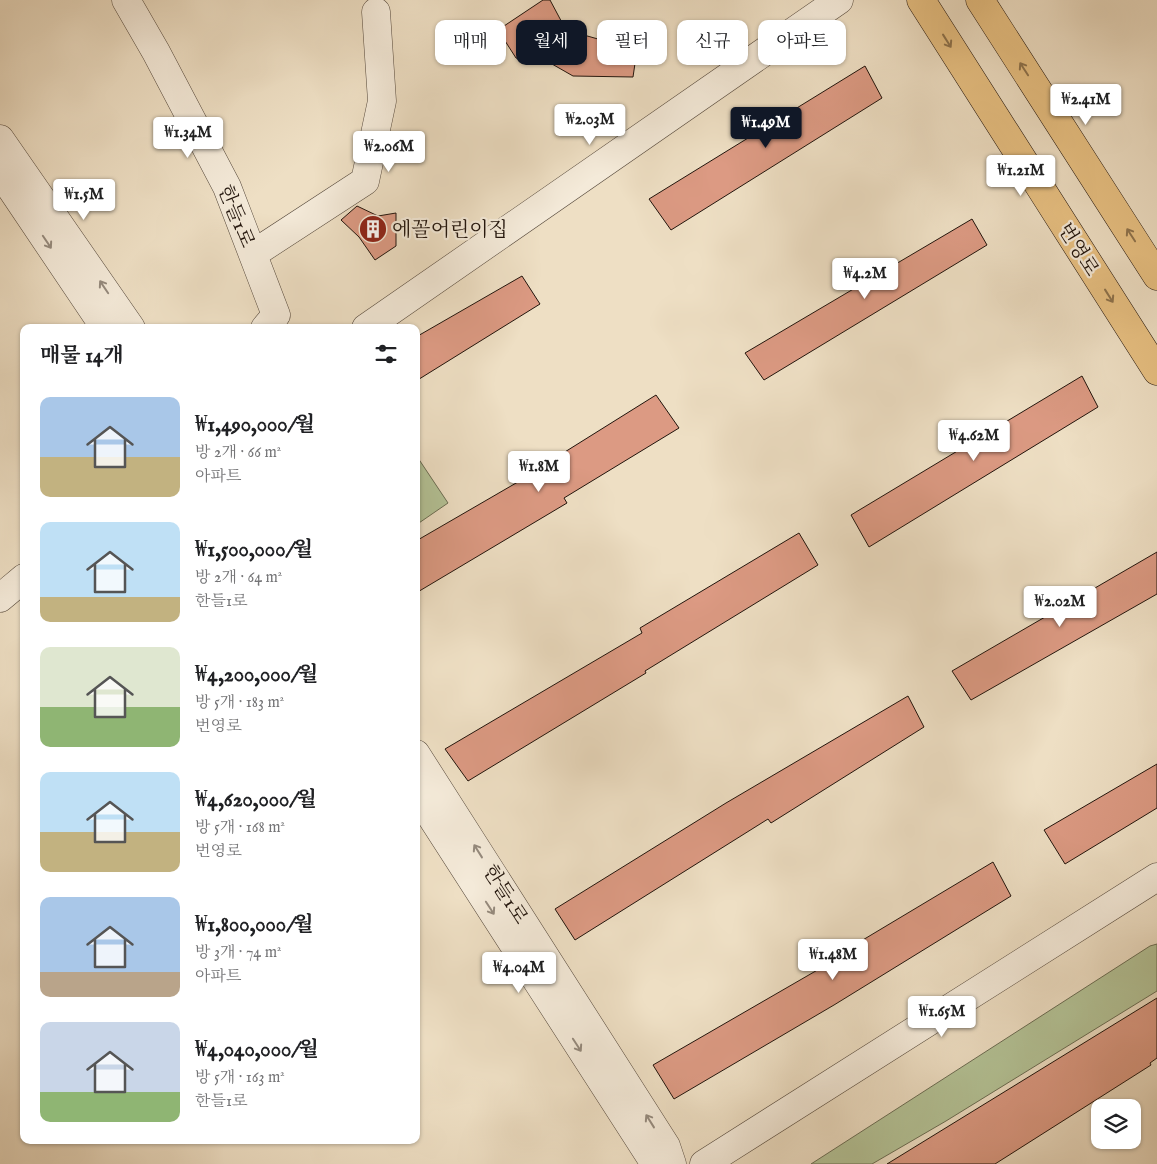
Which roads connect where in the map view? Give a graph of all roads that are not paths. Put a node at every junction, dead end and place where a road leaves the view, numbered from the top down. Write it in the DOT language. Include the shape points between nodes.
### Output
graph roads {
  1 [pos="126,0"];
  2 [pos="839,0"];
  3 [pos="921,0"];
  4 [pos="980,0"];
  5 [pos="376,12"];
  6 [pos="0,139"];
  7 [pos="0,172"];
  8 [pos="253,254"];
  9 [pos="1157,276"];
  10 [pos="102,324"];
  11 [pos="128,324"];
  12 [pos="268,324"];
  13 [pos="372,324"];
  14 [pos="1157,371"];
  15 [pos="20,581"];
  16 [pos="0,598"];
  17 [pos="420,760"];
  18 [pos="420,799"];
  19 [pos="1157,877"];
  20 [pos="655,1164"];
  21 [pos="672,1164"];
  22 [pos="704,1164"];
  1 -- 8 [label="street, 한들1로" via="227,187"];
  2 -- 13 [label="street"];
  3 -- 14 [label="main road, 번영로, one-way"];
  9 -- 4 [label="main road, one-way"];
  5 -- 8 [label="street" via="382,101 365,181"];
  11 -- 6 [label="street, one-way"];
  7 -- 10 [label="street, one-way"];
  8 -- 12 [label="street, 한들1로" via="276,315"];
  15 -- 16 [label="street"];
  21 -- 17 [label="street, 한들1로, one-way" via="666,1146"];
  18 -- 20 [label="street, 한들1로, one-way"];
  19 -- 22 [label="street"];
}
